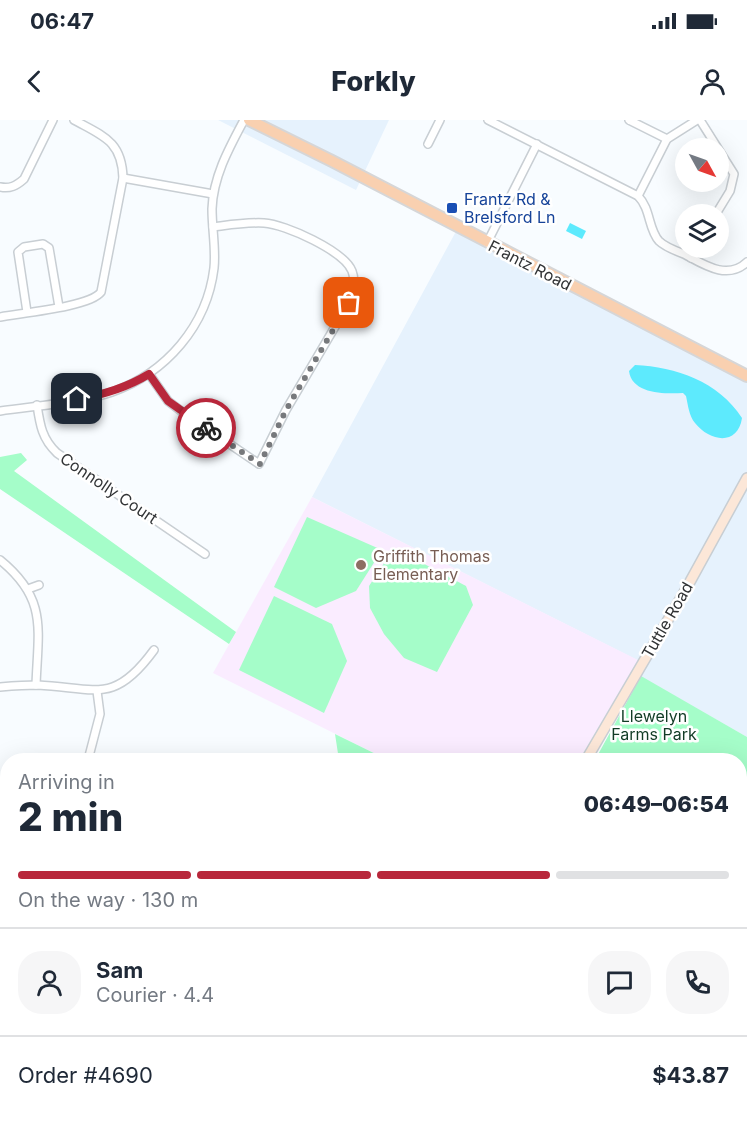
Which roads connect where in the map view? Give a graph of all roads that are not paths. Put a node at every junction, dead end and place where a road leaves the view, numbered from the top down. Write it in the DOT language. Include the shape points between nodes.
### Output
graph roads {
  1 [pos="53,120"];
  2 [pos="74,120"];
  3 [pos="246,120"];
  4 [pos="440,120"];
  5 [pos="490,120"];
  6 [pos="629,120"];
  7 [pos="699,120"];
  8 [pos="667,139"];
  9 [pos="428,144"];
  10 [pos="537,144"];
  11 [pos="123,178"];
  12 [pos="0,187"];
  13 [pos="213,194"];
  14 [pos="638,196"];
  15 [pos="722,204"];
  16 [pos="213,227"];
  17 [pos="488,243"];
  18 [pos="675,250"];
  19 [pos="691,258"];
  20 [pos="747,262"];
  21 [pos="59,307"];
  22 [pos="27,312"];
  23 [pos="0,317"];
  24 [pos="149,374"];
  25 [pos="747,376"];
  26 [pos="37,405"];
  27 [pos="0,411"];
  28 [pos="747,478"];
  29 [pos="205,554"];
  30 [pos="0,560"];
  31 [pos="39,585"];
  32 [pos="28,589"];
  33 [pos="153,650"];
  34 [pos="36,685"];
  35 [pos="0,687"];
  36 [pos="97,691"];
  37 [pos="90,753"];
  38 [pos="590,753"];
  1 -- 12 [label="street" via="24,179 16,186"];
  2 -- 11 [label="street" via="116,146"];
  3 -- 13 [label="street" via="227,151"];
  3 -- 17 [label="main road, Frantz Road"];
  4 -- 9 [label="street"];
  5 -- 10 [label="street"];
  6 -- 8 [label="street"];
  7 -- 8 [label="street"];
  7 -- 15 [label="street" via="734,174"];
  8 -- 14 [label="street"];
  10 -- 14 [label="street"];
  10 -- 17 [label="street"];
  11 -- 13 [label="street"];
  11 -- 21 [label="street" via="101,292 97,297"];
  13 -- 16 [label="street"];
  14 -- 18 [label="street" via="647,208 659,241"];
  16 -- 24 [label="street" via="214,269 202,312 184,342"];
  16 -- 24 [label="street" via="265,223 291,230 342,258 352,271 354,288 349,303 286,410 260,464 168,401"];
  17 -- 25 [label="main road, Frantz Road"];
  19 -- 20 [label="street" via="713,270 733,271"];
  21 -- 22 [label="street"];
  21 -- 22 [label="street" via="49,248 43,244 18,252"];
  22 -- 23 [label="street"];
  24 -- 26 [label="street" via="111,392"];
  26 -- 27 [label="street"];
  26 -- 29 [label="street, Connolly Court" via="42,432 57,453"];
  28 -- 38 [label="main road, Tuttle Road"];
  30 -- 32 [label="street"];
  31 -- 32 [label="street"];
  32 -- 34 [label="street" via="36,612"];
  33 -- 36 [label="street" via="131,677"];
  34 -- 35 [label="street"];
  34 -- 36 [label="street"];
  36 -- 37 [label="street" via="100,714"];
}
